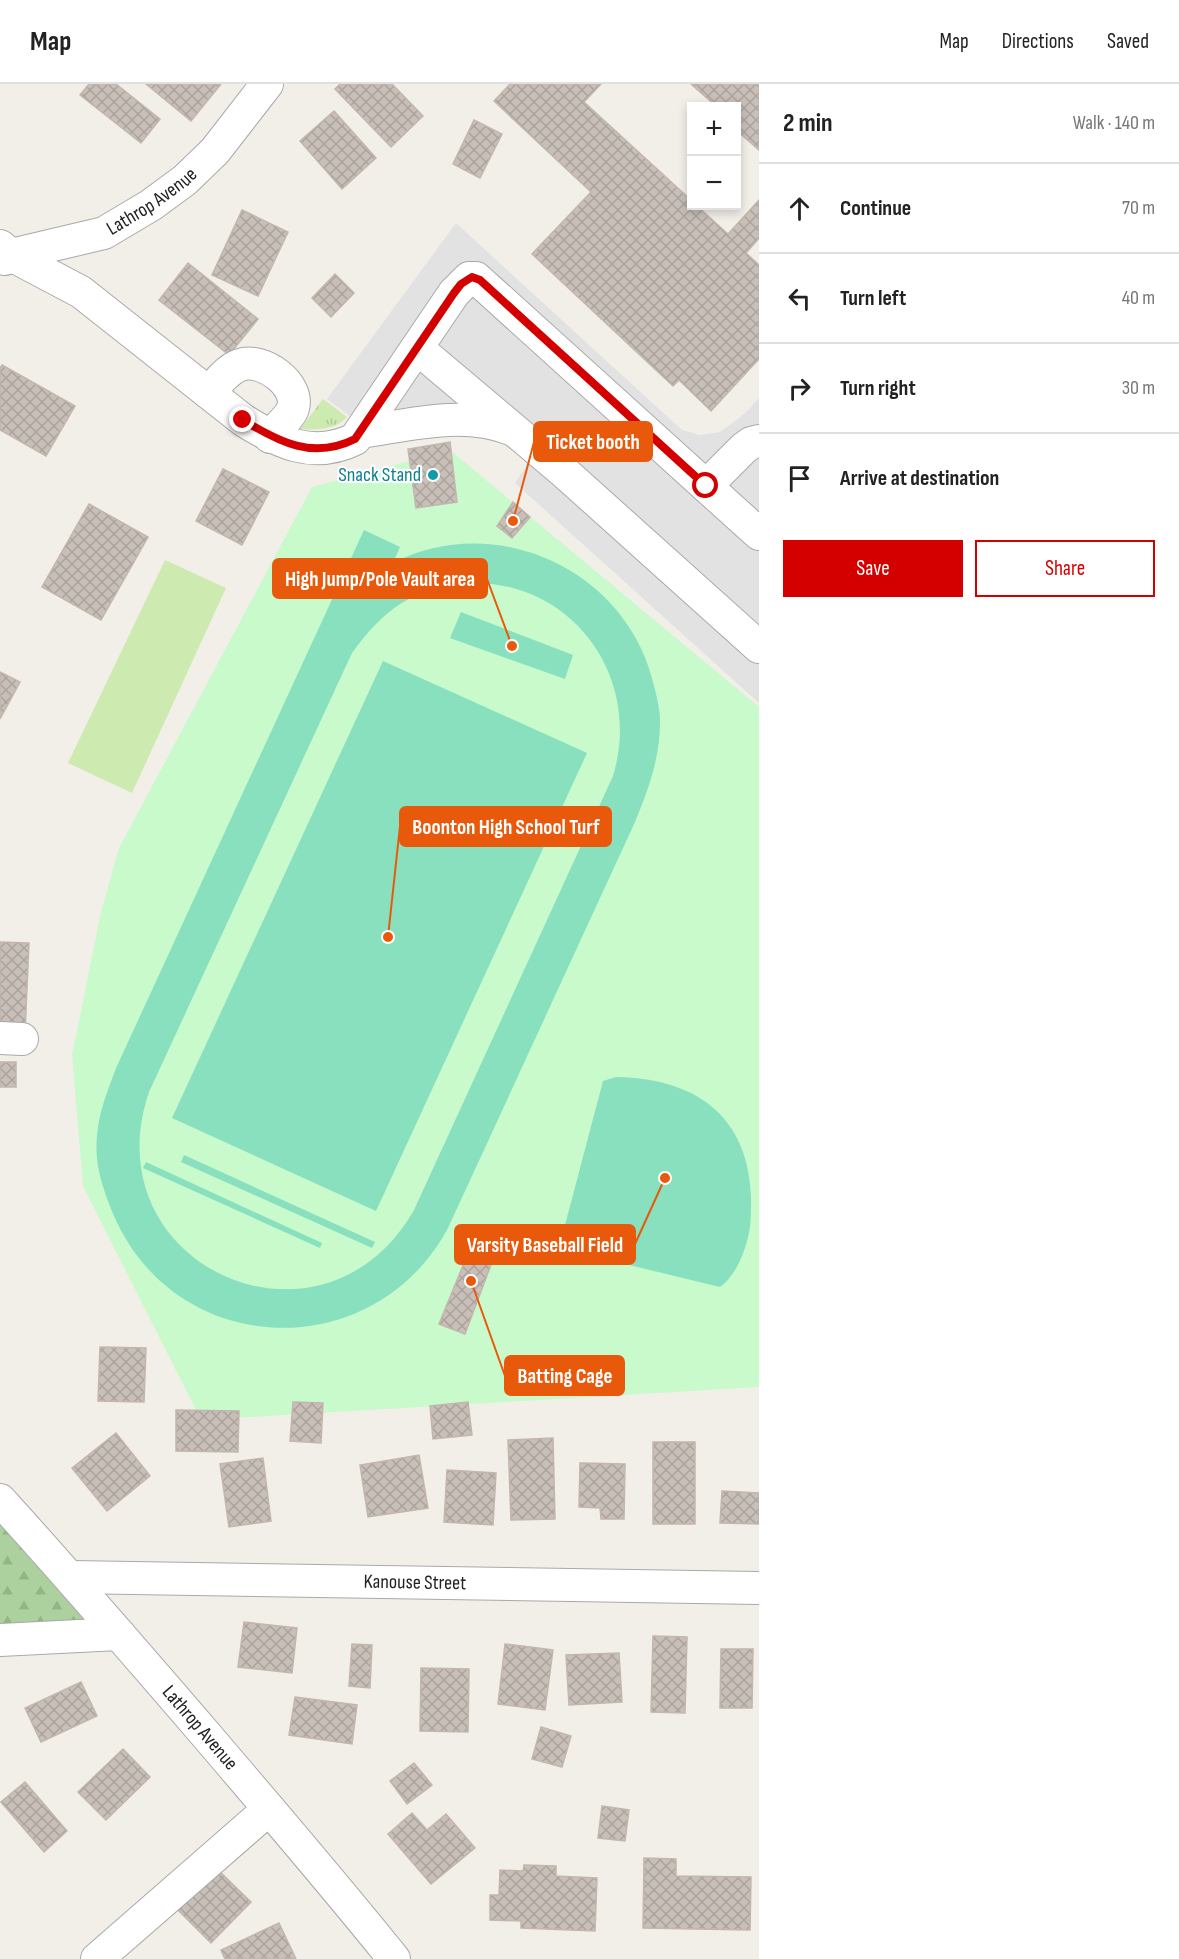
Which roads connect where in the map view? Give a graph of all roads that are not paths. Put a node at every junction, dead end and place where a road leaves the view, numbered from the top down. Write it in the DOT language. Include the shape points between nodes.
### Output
graph roads {
  1 [pos="267,84"];
  2 [pos="4,254"];
  3 [pos="417,348"];
  4 [pos="209,393"];
  5 [pos="361,432"];
  6 [pos="270,437"];
  7 [pos="524,438"];
  8 [pos="757,440"];
  9 [pos="706,486"];
  10 [pos="759,534"];
  11 [pos="759,647"];
  12 [pos="0,1500"];
  13 [pos="70,1577"];
  14 [pos="759,1588"];
  15 [pos="119,1634"];
  16 [pos="0,1641"];
  17 [pos="269,1809"];
  18 [pos="97,1959"];
  19 [pos="394,1959"];
  1 -- 2 [label="street, Lathrop Avenue" via="215,151 152,206 104,233"];
  2 -- 4 [label="street" via="81,292"];
  3 -- 5 [label="street"];
  3 -- 7 [label="street"];
  3 -- 9 [label="street" via="461,284 476,278"];
  4 -- 6 [label="street"];
  4 -- 6 [label="street" via="242,364 270,370 287,384 294,397 293,410"];
  5 -- 6 [label="street" via="348,443 320,448"];
  5 -- 7 [label="street" via="475,420 505,427"];
  7 -- 11 [label="street"];
  8 -- 9 [label="street"];
  9 -- 10 [label="street"];
  12 -- 13 [label="street, Lathrop Avenue"];
  13 -- 14 [label="street, Kanouse Street"];
  13 -- 15 [label="street, Lathrop Avenue"];
  15 -- 16 [label="street"];
  15 -- 17 [label="street, Lathrop Avenue"];
  17 -- 18 [label="street"];
  17 -- 19 [label="street, Lathrop Avenue"];
}
